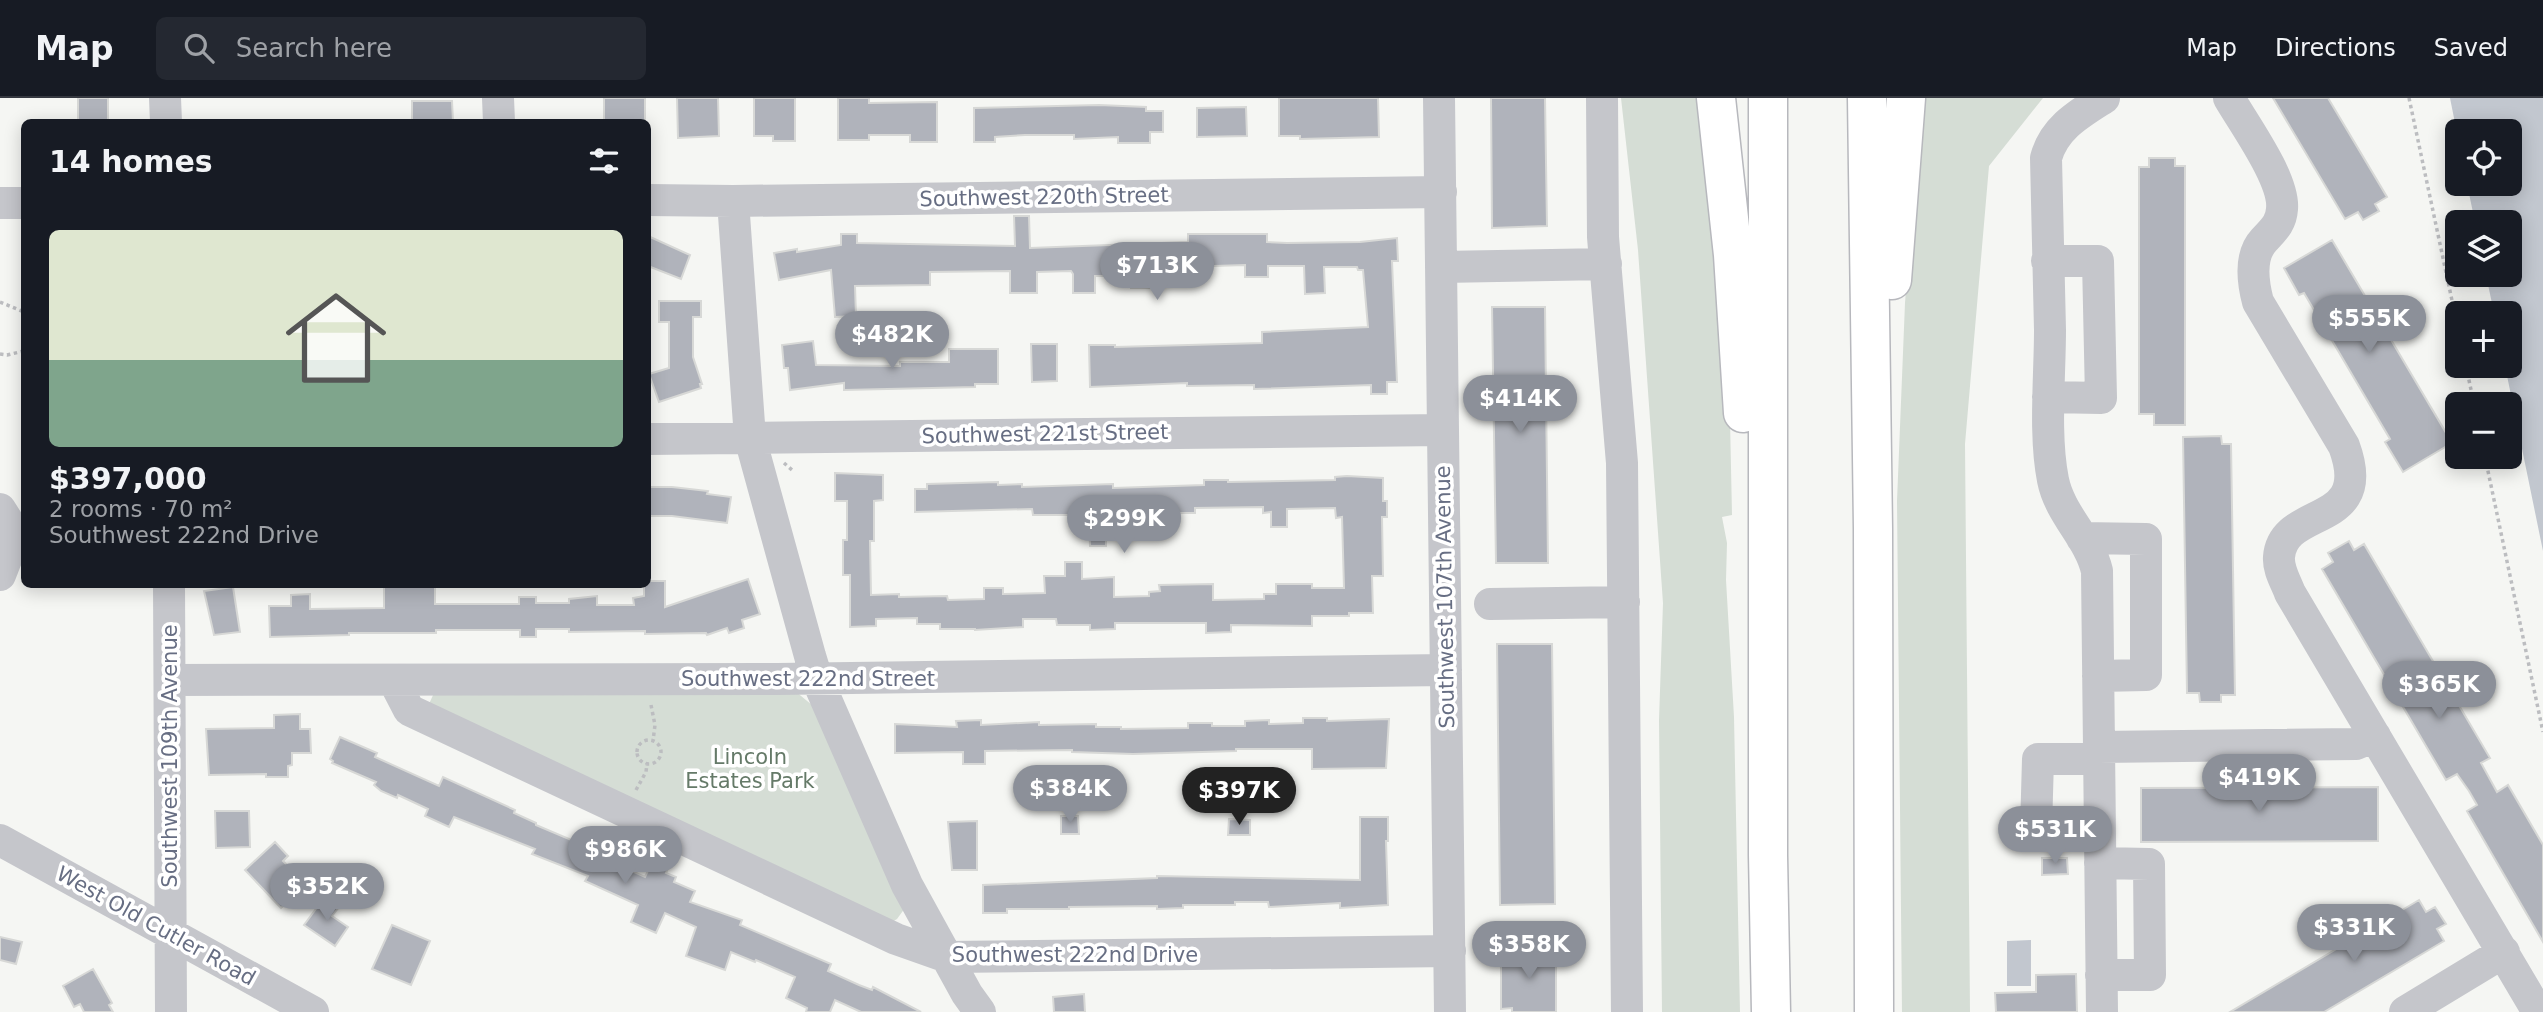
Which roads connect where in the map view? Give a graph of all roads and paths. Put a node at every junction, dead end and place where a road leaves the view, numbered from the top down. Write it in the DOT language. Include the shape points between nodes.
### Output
graph roads {
  1 [pos="165,98"];
  2 [pos="498,98"];
  3 [pos="1439,98"];
  4 [pos="1602,98"];
  5 [pos="1716,98"];
  6 [pos="1768,98"];
  7 [pos="1867,98"];
  8 [pos="1906,98"];
  9 [pos="2230,98"];
  10 [pos="2409,98"];
  11 [pos="2092,102"];
  12 [pos="166,119"];
  13 [pos="499,119"];
  14 [pos="1441,192"];
  15 [pos="651,200"];
  16 [pos="733,201"];
  17 [pos="0,203"];
  18 [pos="21,203"];
  19 [pos="2047,261"];
  20 [pos="1606,264"];
  21 [pos="1441,267"];
  22 [pos="2452,301"];
  23 [pos="0,302"];
  24 [pos="21,311"];
  25 [pos="21,352"];
  26 [pos="0,354"];
  27 [pos="1871,359"];
  28 [pos="2048,397"];
  29 [pos="1442,430"];
  30 [pos="750,438"];
  31 [pos="651,439"];
  32 [pos="2488,469"];
  33 [pos="0,509"];
  34 [pos="2081,538"];
  35 [pos="0,575"];
  36 [pos="169,588"];
  37 [pos="1624,602"];
  38 [pos="1490,604"];
  39 [pos="1446,670"];
  40 [pos="2098,676"];
  41 [pos="817,679"];
  42 [pos="170,680"];
  43 [pos="394,681"];
  44 [pos="650,702"];
  45 [pos="2543,732"];
  46 [pos="2375,736"];
  47 [pos="653,741"];
  48 [pos="2099,753"];
  49 [pos="647,763"];
  50 [pos="638,787"];
  51 [pos="2099,830"];
  52 [pos="0,840"];
  53 [pos="1768,855"];
  54 [pos="43,863"];
  55 [pos="2099,863"];
  56 [pos="0,867"];
  57 [pos="170,933"];
  58 [pos="1450,951"];
  59 [pos="2504,952"];
  60 [pos="947,957"];
  61 [pos="2101,975"];
  62 [pos="171,1012"];
  63 [pos="313,1012"];
  64 [pos="980,1012"];
  65 [pos="1450,1012"];
  66 [pos="1627,1012"];
  67 [pos="1771,1012"];
  68 [pos="1874,1012"];
  69 [pos="2102,1012"];
  70 [pos="2405,1012"];
  71 [pos="2538,1012"];
  1 -- 12 [label="street"];
  2 -- 13 [label="street"];
  3 -- 14 [label="street, Southwest 107th Avenue"];
  4 -- 20 [label="street"];
  5 -- 53 [label="highway" via="1740,347 1754,685"];
  6 -- 53 [label="highway"];
  7 -- 27 [label="highway"];
  8 -- 27 [label="highway" via="1888,318"];
  9 -- 46 [label="street" via="2273,172 2282,200 2279,223 2255,260 2258,302 2349,461 2349,489 2343,501 2289,535 2279,557 2280,568 2290,593"];
  10 -- 22 [label="path"];
  11 -- 19 [label="street" via="2054,138 2046,158"];
  14 -- 16 [label="street, Southwest 220th Street"];
  14 -- 21 [label="street, Southwest 107th Avenue"];
  15 -- 16 [label="street, Southwest 220th Street"];
  16 -- 30 [label="street"];
  17 -- 18 [label="street"];
  19 -- 28 [label="street"];
  19 -- 28 [label="street" via="2098,261 2101,398"];
  20 -- 21 [label="street"];
  20 -- 37 [label="street" via="1621,437"];
  21 -- 29 [label="street, Southwest 107th Avenue"];
  23 -- 24 [label="path"];
  25 -- 26 [label="path"];
  27 -- 68 [label="highway"];
  28 -- 34 [label="street" via="2053,478 2058,499"];
  29 -- 30 [label="street, Southwest 221st Street"];
  29 -- 39 [label="street, Southwest 107th Avenue"];
  30 -- 31 [label="street, Southwest 221st Street"];
  30 -- 41 [label="street"];
  32 -- 45 [label="path"];
  33 -- 35 [label="street" via="12,528"];
  34 -- 40 [label="street" via="2097,570"];
  34 -- 40 [label="street" via="2146,539 2146,676"];
  36 -- 42 [label="street, Southwest 109th Avenue"];
  37 -- 38 [label="street"];
  37 -- 66 [label="street"];
  39 -- 41 [label="street, Southwest 222nd Street"];
  39 -- 58 [label="street, Southwest 107th Avenue"];
  40 -- 48 [label="street"];
  41 -- 43 [label="street, Southwest 222nd Street"];
  41 -- 60 [label="street" via="907,885"];
  42 -- 43 [label="street, Southwest 222nd Street"];
  42 -- 57 [label="street, Southwest 109th Avenue"];
  43 -- 60 [label="street, Southwest 222nd Drive" via="409,710 896,939"];
  44 -- 47 [label="path"];
  46 -- 48 [label="street" via="2356,744"];
  46 -- 59 [label="street"];
  47 -- 49 [label="path" via="660,755"];
  47 -- 49 [label="path" via="644,741 637,750"];
  48 -- 51 [label="street"];
  48 -- 51 [label="street" via="2038,759 2036,830"];
  49 -- 50 [label="path"];
  51 -- 55 [label="street"];
  52 -- 54 [label="street, West Old Cutler Road"];
  53 -- 67 [label="highway"];
  54 -- 56 [label="street"];
  54 -- 57 [label="street, West Old Cutler Road"];
  55 -- 61 [label="street"];
  55 -- 61 [label="street" via="2149,864 2150,975"];
  57 -- 62 [label="street, Southwest 109th Avenue"];
  57 -- 63 [label="street, West Old Cutler Road"];
  58 -- 60 [label="street, Southwest 222nd Drive"];
  58 -- 65 [label="street, Southwest 107th Avenue"];
  59 -- 70 [label="street"];
  59 -- 71 [label="street"];
  60 -- 64 [label="street"];
  61 -- 69 [label="street"];
}
